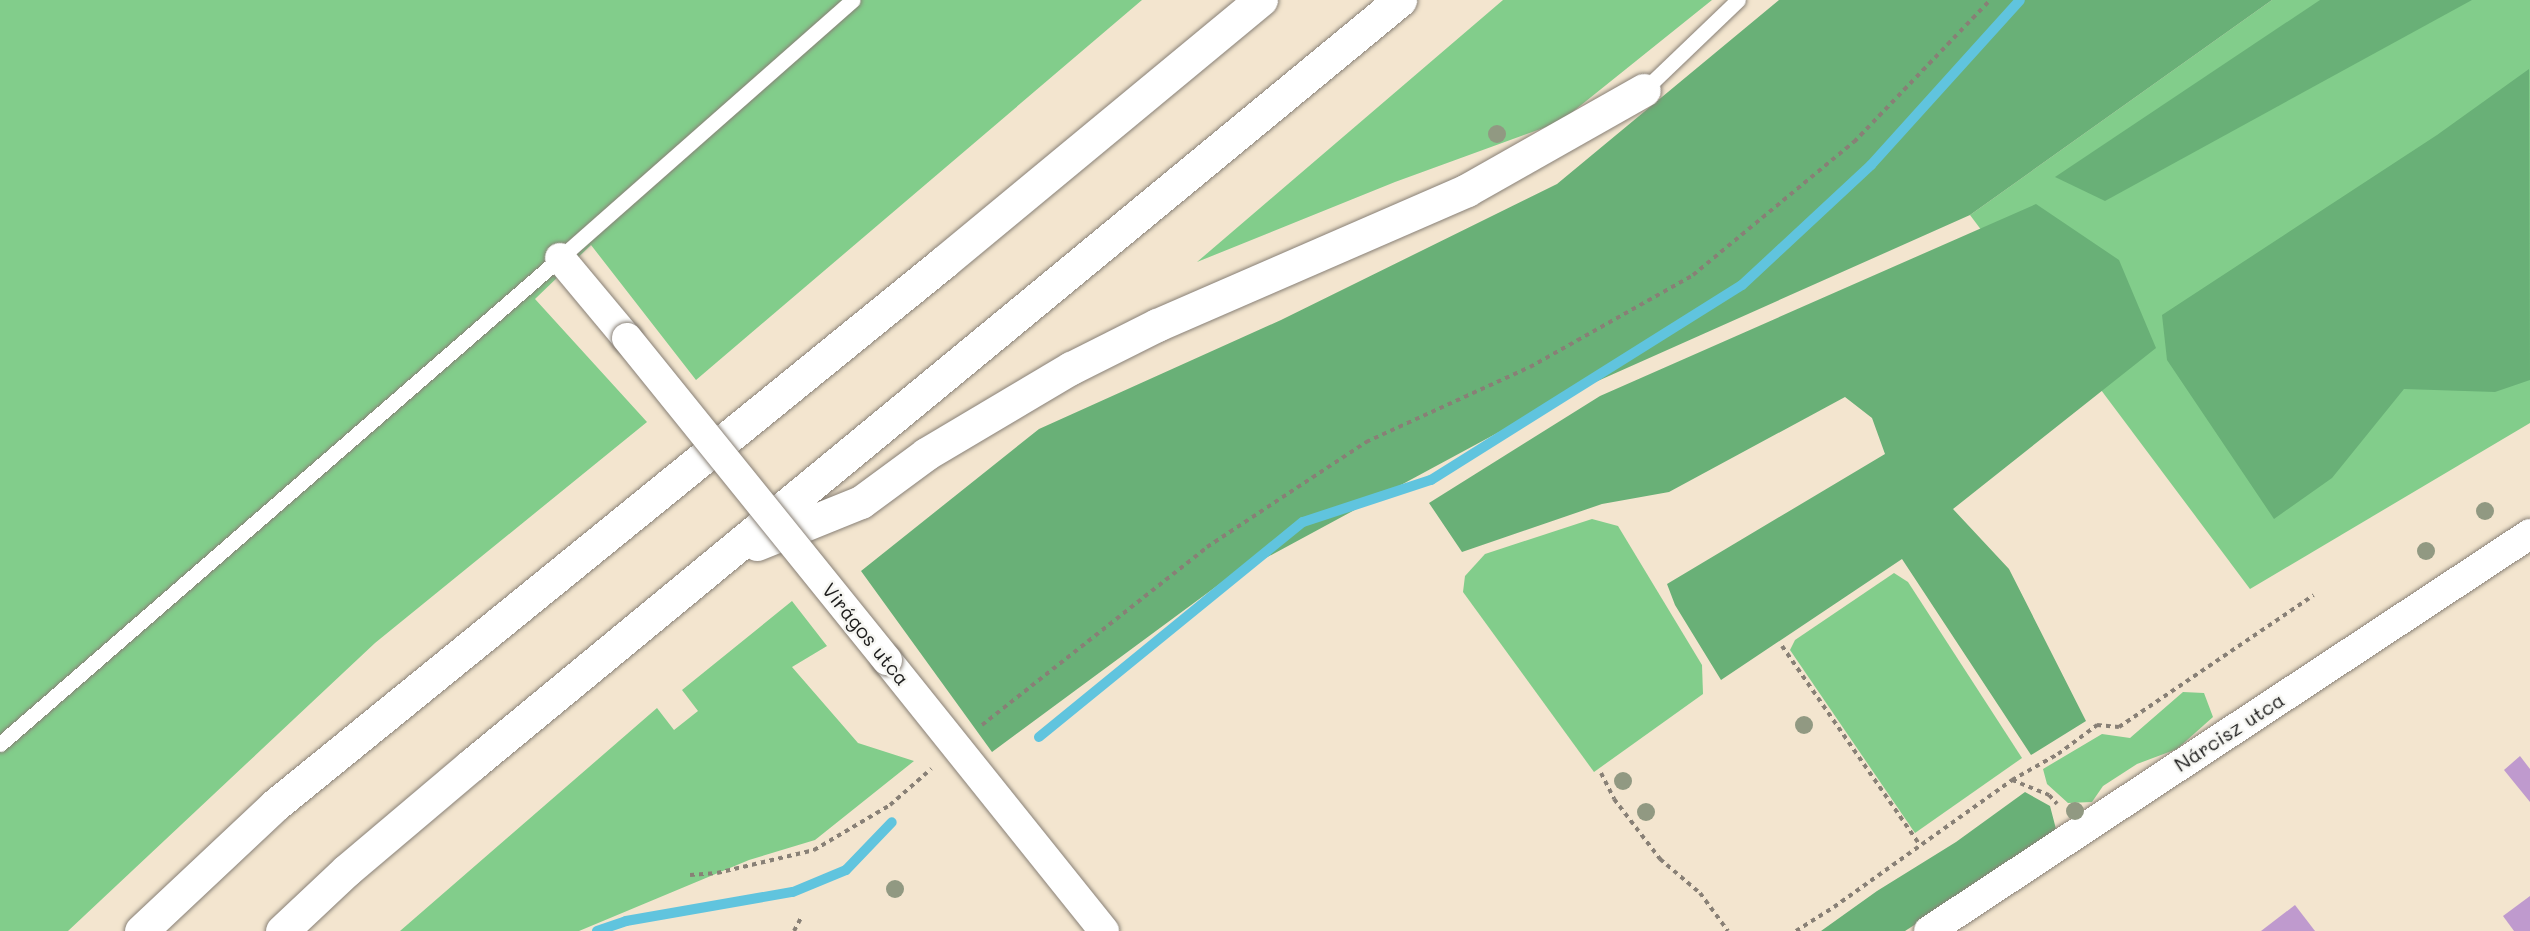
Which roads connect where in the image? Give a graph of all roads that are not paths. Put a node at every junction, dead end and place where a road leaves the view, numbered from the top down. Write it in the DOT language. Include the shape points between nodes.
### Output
graph roads {
  1 [pos="853,0"];
  2 [pos="1261,0"];
  3 [pos="1401,0"];
  4 [pos="1738,0"];
  5 [pos="1644,90"];
  6 [pos="560,258"];
  7 [pos="2530,534"];
  8 [pos="722,558"];
  9 [pos="0,744"];
  10 [pos="141,931"];
  11 [pos="282,931"];
  12 [pos="1104,931"];
  13 [pos="1929,931"];
  1 -- 6 [label="lane"];
  2 -- 10 [label="highway" via="275,805"];
  3 -- 8 [label="highway"];
  4 -- 5 [label="lane"];
  5 -- 8 [label="highway" via="1467,190 1157,325 1071,368 926,454 861,502"];
  6 -- 9 [label="lane"];
  6 -- 12 [label="street, Virágos utca, bridge"];
  7 -- 13 [label="street, Nárcisz utca"];
  8 -- 11 [label="highway" via="347,870"];
}
